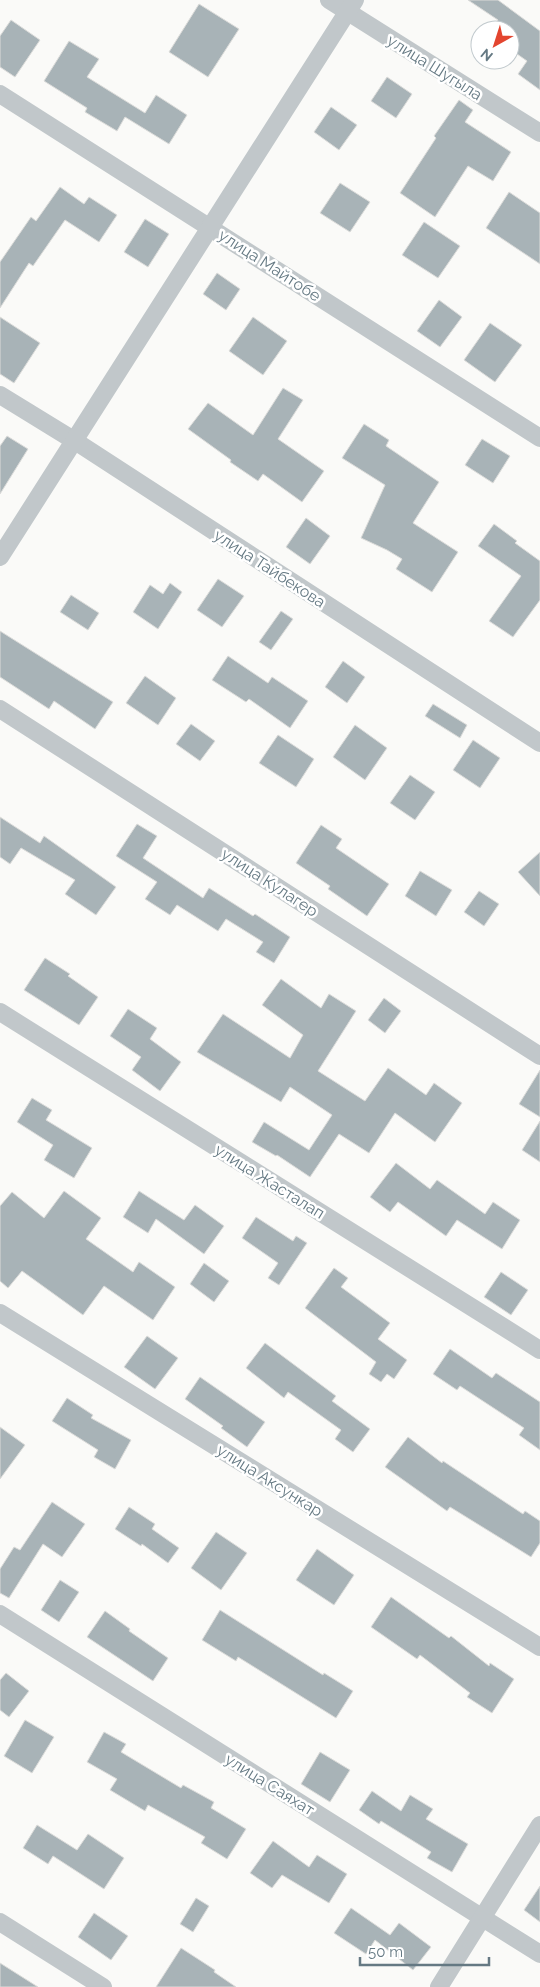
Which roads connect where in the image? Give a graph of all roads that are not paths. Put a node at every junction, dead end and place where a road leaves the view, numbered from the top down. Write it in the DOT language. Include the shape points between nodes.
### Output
graph roads {
  1 [pos="329,0"];
  2 [pos="351,6"];
  3 [pos="0,94"];
  4 [pos="540,133"];
  5 [pos="211,228"];
  6 [pos="0,394"];
  7 [pos="540,438"];
  8 [pos="75,441"];
  9 [pos="0,557"];
  10 [pos="0,709"];
  11 [pos="540,743"];
  12 [pos="0,1012"];
  13 [pos="540,1056"];
  14 [pos="0,1313"];
  15 [pos="540,1350"];
  16 [pos="0,1614"];
  17 [pos="540,1648"];
  18 [pos="540,1825"];
  19 [pos="483,1918"];
  20 [pos="0,1922"];
  21 [pos="540,1954"];
  22 [pos="103,1987"];
  23 [pos="439,1987"];
  1 -- 2 [label="street, улица Шугыла"];
  2 -- 4 [label="street, улица Шугыла"];
  2 -- 5 [label="street"];
  3 -- 5 [label="street, улица Майтобе"];
  5 -- 7 [label="street, улица Майтобе"];
  5 -- 8 [label="street"];
  6 -- 8 [label="street, улица Тайбекова"];
  8 -- 9 [label="street"];
  8 -- 11 [label="street, улица Тайбекова"];
  10 -- 13 [label="street, улица Кулагер"];
  12 -- 15 [label="street, улица Жасталап"];
  14 -- 17 [label="street, улица Аксункар"];
  16 -- 19 [label="street, улица Саяхат"];
  18 -- 19 [label="street"];
  19 -- 21 [label="street, улица Саяхат"];
  19 -- 23 [label="street"];
  20 -- 22 [label="street"];
}
